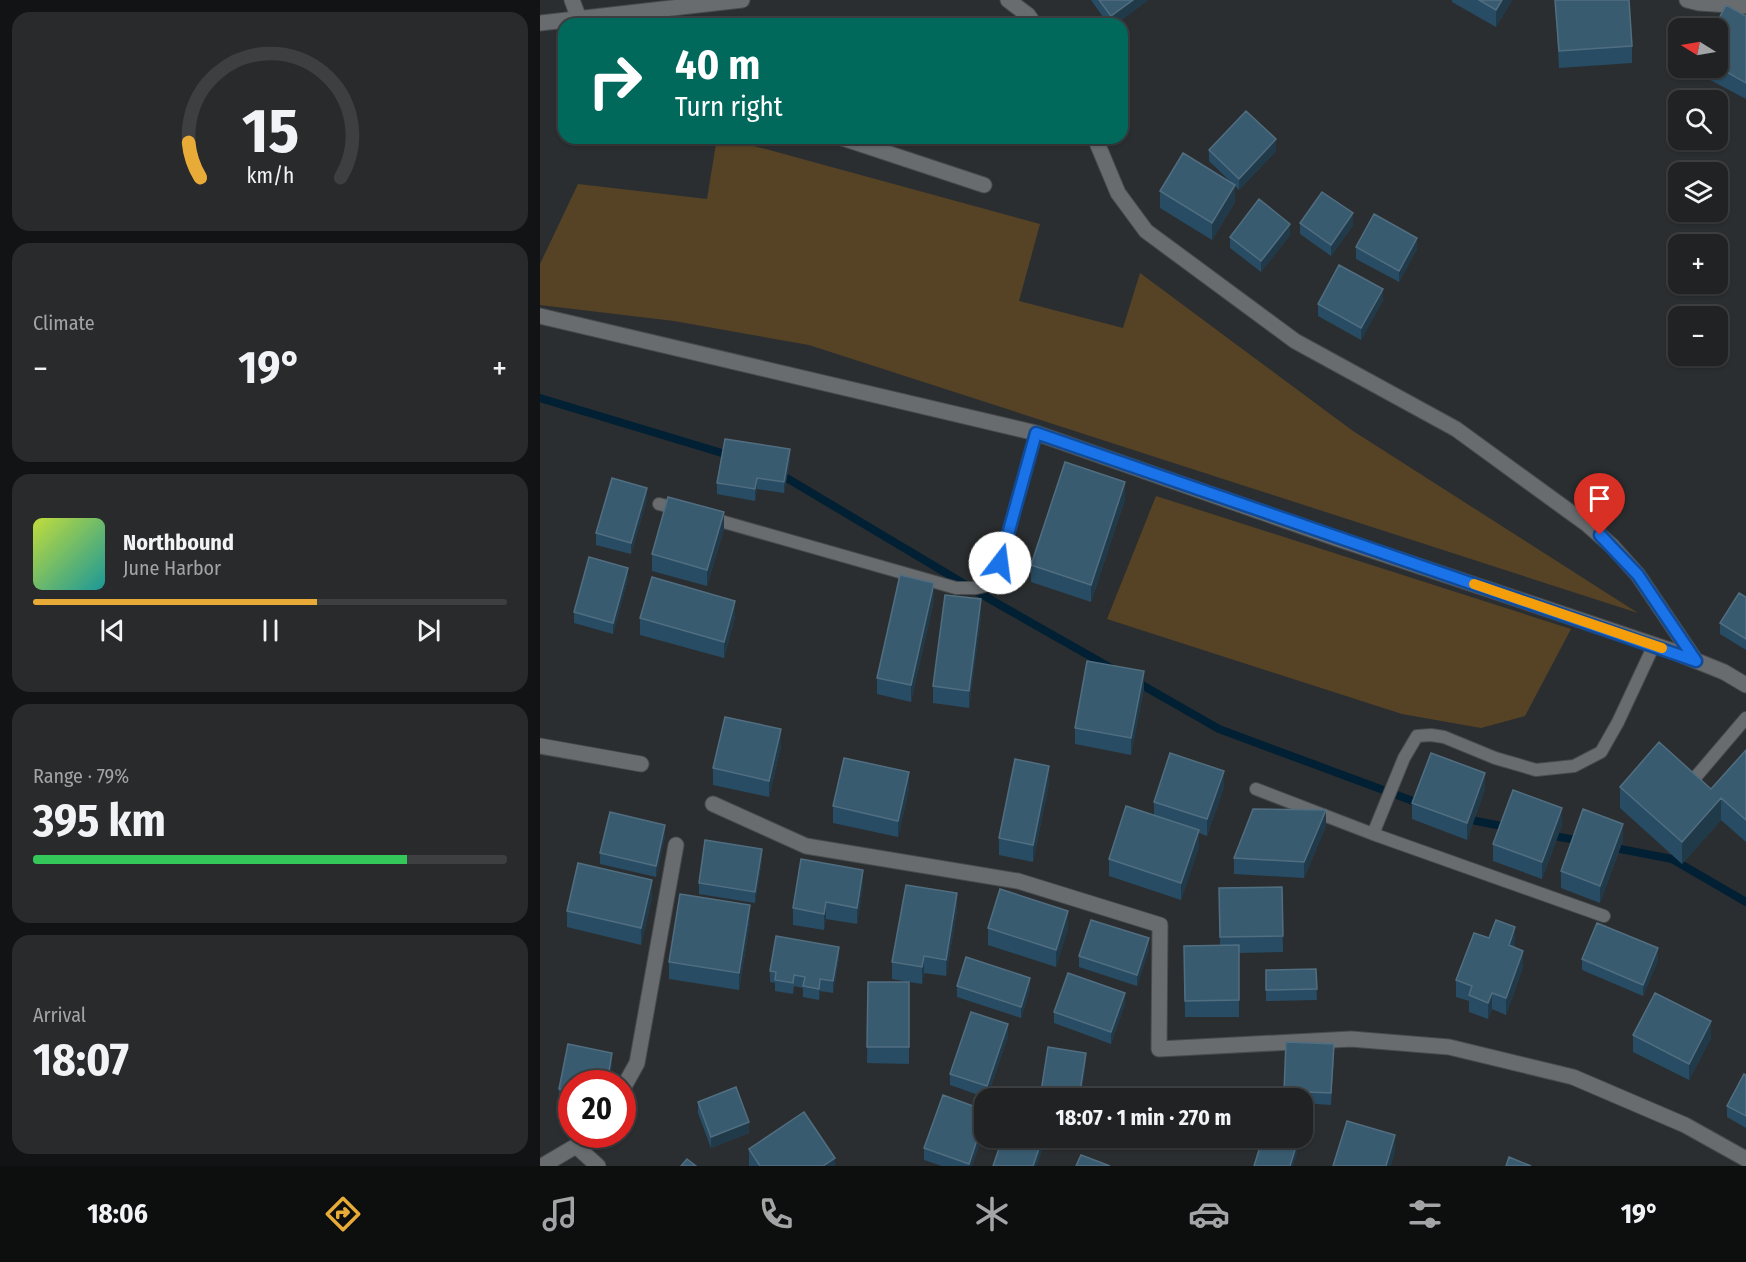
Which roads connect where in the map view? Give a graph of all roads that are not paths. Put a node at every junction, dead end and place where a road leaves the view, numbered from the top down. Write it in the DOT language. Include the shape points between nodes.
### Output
graph roads {
  1 [pos="572,0"];
  2 [pos="742,0"];
  3 [pos="1008,0"];
  4 [pos="1687,0"];
  5 [pos="1746,6"];
  6 [pos="579,18"];
  7 [pos="609,18"];
  8 [pos="1030,18"];
  9 [pos="540,23"];
  10 [pos="558,23"];
  11 [pos="860,144"];
  12 [pos="1098,144"];
  13 [pos="984,185"];
  14 [pos="540,316"];
  15 [pos="1036,433"];
  16 [pos="659,504"];
  17 [pos="1654,645"];
  18 [pos="1696,661"];
  19 [pos="1746,685"];
  20 [pos="1746,718"];
  21 [pos="540,746"];
  22 [pos="641,764"];
  23 [pos="1694,779"];
  24 [pos="1256,789"];
  25 [pos="713,804"];
  26 [pos="1373,834"];
  27 [pos="676,845"];
  28 [pos="1604,916"];
  29 [pos="633,1070"];
  30 [pos="573,1148"];
  31 [pos="578,1148"];
  32 [pos="1746,1160"];
  33 [pos="542,1166"];
  34 [pos="598,1166"];
  1 -- 6 [label="street"];
  2 -- 7 [label="street"];
  3 -- 8 [label="street"];
  4 -- 5 [label="street"];
  9 -- 10 [label="street"];
  11 -- 13 [label="street"];
  12 -- 18 [label="street" via="1118,193 1146,231 1295,341 1456,429 1588,525 1638,575"];
  14 -- 15 [label="street"];
  15 -- 16 [label="lane" via="1000,563 991,583 982,588 956,588"];
  15 -- 17 [label="street"];
  17 -- 18 [label="street"];
  17 -- 26 [label="lane" via="1601,752 1574,766 1536,770 1444,736 1417,736"];
  18 -- 19 [label="street"];
  20 -- 23 [label="lane"];
  21 -- 22 [label="street"];
  24 -- 26 [label="lane"];
  25 -- 32 [label="street" via="806,846 1018,881 1160,925 1159,1049 1351,1039 1449,1047 1573,1077 1684,1125"];
  26 -- 28 [label="lane"];
  27 -- 29 [label="street"];
  30 -- 33 [label="street"];
  31 -- 34 [label="street"];
}
